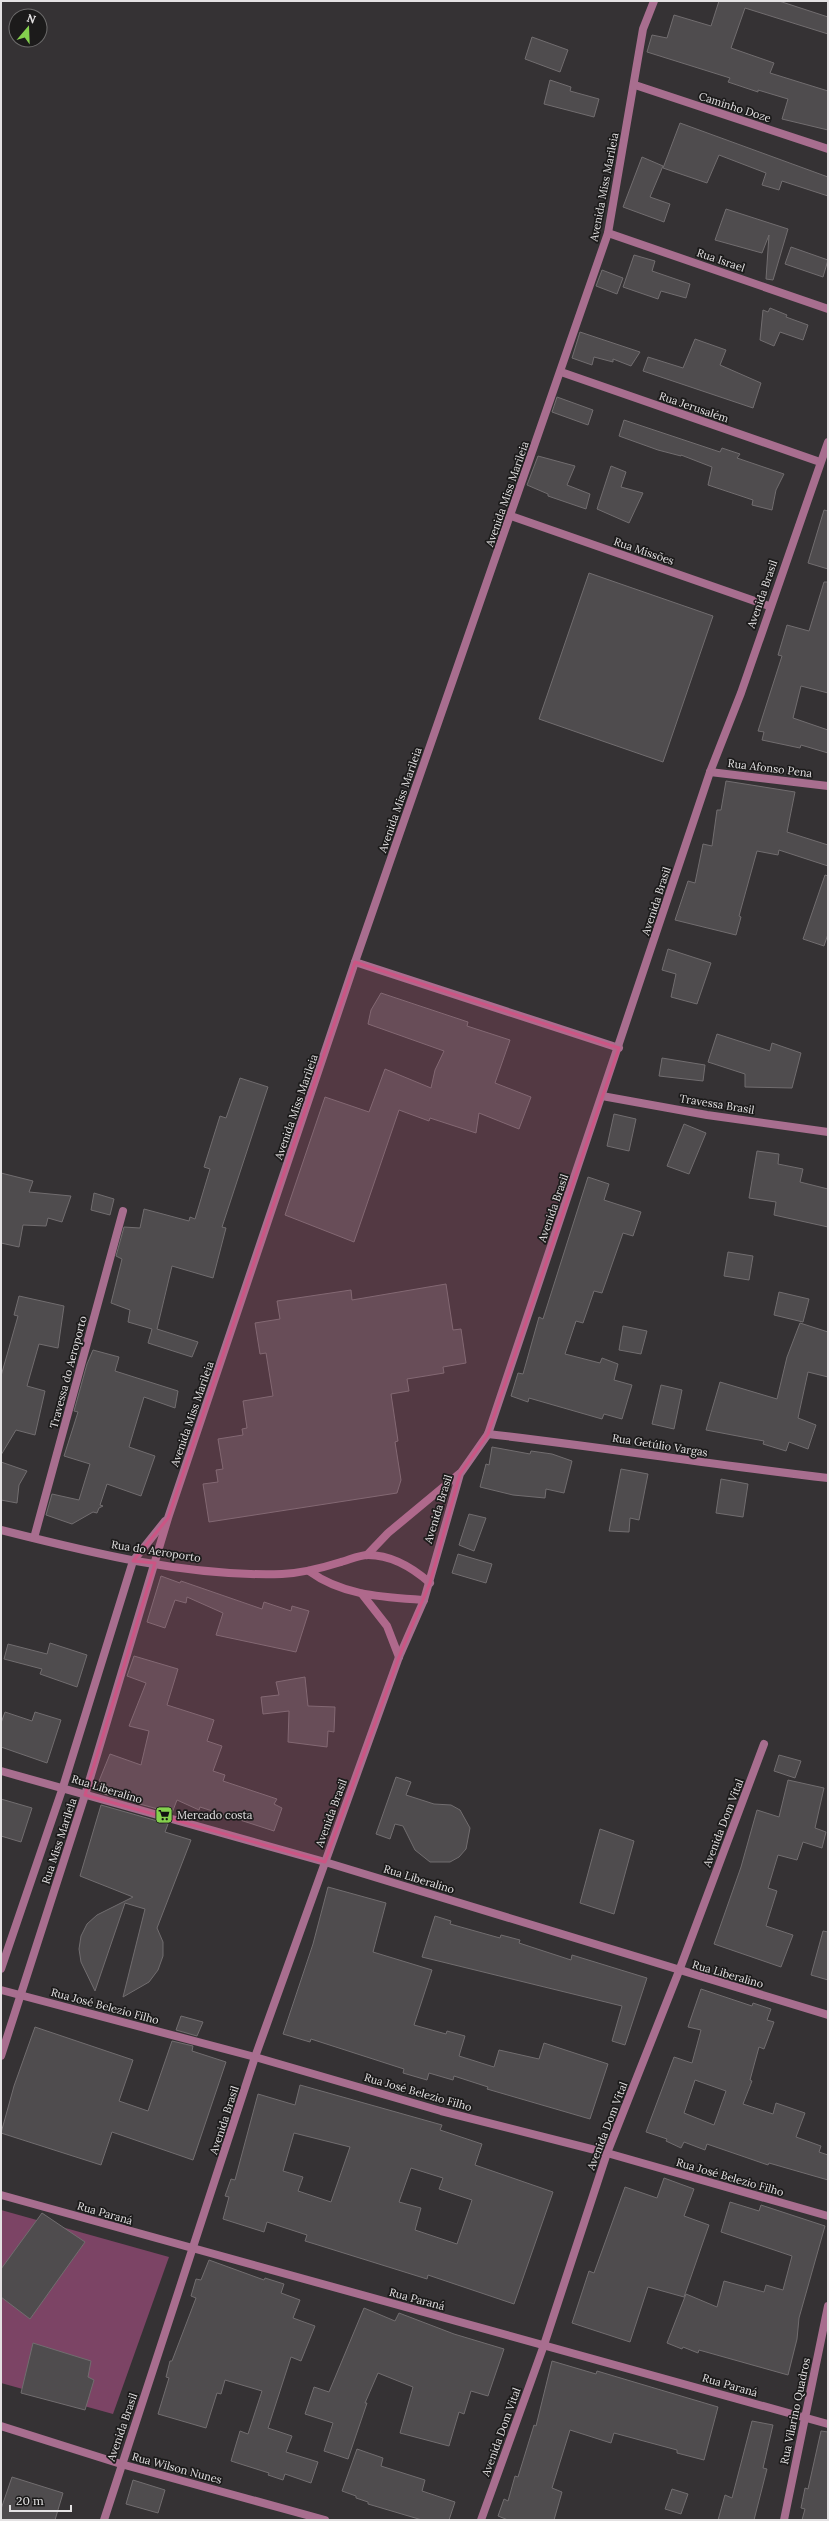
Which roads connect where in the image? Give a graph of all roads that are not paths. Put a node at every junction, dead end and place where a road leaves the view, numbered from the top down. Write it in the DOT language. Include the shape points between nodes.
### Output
graph roads {
  1 [pos="654,1"];
  2 [pos="635,85"];
  3 [pos="828,149"];
  4 [pos="608,233"];
  5 [pos="828,309"];
  6 [pos="561,372"];
  7 [pos="828,442"];
  8 [pos="820,462"];
  9 [pos="511,516"];
  10 [pos="769,606"];
  11 [pos="710,772"];
  12 [pos="828,786"];
  13 [pos="355,962"];
  14 [pos="619,1048"];
  15 [pos="602,1096"];
  16 [pos="828,1132"];
  17 [pos="123,1211"];
  18 [pos="488,1434"];
  19 [pos="460,1474"];
  20 [pos="828,1478"];
  21 [pos="168,1518"];
  22 [pos="1,1530"];
  23 [pos="34,1538"];
  24 [pos="367,1555"];
  25 [pos="133,1561"];
  26 [pos="155,1563"];
  27 [pos="309,1571"];
  28 [pos="430,1583"];
  29 [pos="362,1594"];
  30 [pos="424,1600"];
  31 [pos="399,1657"];
  32 [pos="764,1744"];
  33 [pos="1,1771"];
  34 [pos="63,1787"];
  35 [pos="85,1795"];
  36 [pos="325,1862"];
  37 [pos="1,1969"];
  38 [pos="679,1971"];
  39 [pos="1,1990"];
  40 [pos="20,1995"];
  41 [pos="828,2014"];
  42 [pos="1,2056"];
  43 [pos="255,2057"];
  44 [pos="607,2153"];
  45 [pos="1,2195"];
  46 [pos="828,2216"];
  47 [pos="194,2250"];
  48 [pos="828,2306"];
  49 [pos="544,2344"];
  50 [pos="806,2418"];
  51 [pos="828,2424"];
  52 [pos="1,2426"];
  53 [pos="121,2464"];
  54 [pos="104,2520"];
  55 [pos="325,2520"];
  56 [pos="481,2520"];
  57 [pos="784,2520"];
  1 -- 2 [label="street, Avenida Miss Marileia" via="644,29"];
  2 -- 3 [label="street, Caminho Doze"];
  2 -- 4 [label="street, Avenida Miss Marileia"];
  4 -- 5 [label="street, Rua Israel"];
  4 -- 6 [label="street, Avenida Miss Marileia"];
  6 -- 8 [label="street, Rua Jerusalém"];
  6 -- 9 [label="street, Avenida Miss Marileia"];
  7 -- 8 [label="street, Avenida Brasil"];
  8 -- 10 [label="street, Avenida Brasil"];
  9 -- 10 [label="street, Rua Missões"];
  9 -- 13 [label="street, Avenida Miss Marileia"];
  10 -- 11 [label="street, Avenida Brasil" via="741,693"];
  11 -- 12 [label="street, Rua Afonso Pena"];
  11 -- 14 [label="street, Avenida Brasil"];
  13 -- 14 [label="street"];
  13 -- 21 [label="street, Avenida Miss Marileia"];
  14 -- 15 [label="street, Avenida Brasil"];
  15 -- 16 [label="street, Travessa Brasil" via="707,1115"];
  15 -- 18 [label="street, Avenida Brasil"];
  17 -- 23 [label="street, Travessa do Aeroporto"];
  18 -- 19 [label="street, Avenida Brasil"];
  18 -- 20 [label="street, Rua Getúlio Vargas"];
  19 -- 24 [label="street" via="388,1533"];
  19 -- 28 [label="street, Avenida Brasil" via="440,1537"];
  21 -- 25 [label="street, Avenida Miss Marileia"];
  21 -- 26 [label="street, Avenida Miss Marileia"];
  22 -- 23 [label="street, Rua do Aeroporto"];
  23 -- 25 [label="street, Rua do Aeroporto"];
  24 -- 27 [label="street, Rua do Aeroporto"];
  24 -- 28 [label="street" via="390,1558 409,1567"];
  25 -- 26 [label="street, Rua do Aeroporto"];
  25 -- 34 [label="street, Rua Miss Marilela"];
  26 -- 27 [label="street, Rua do Aeroporto" via="252,1574"];
  26 -- 35 [label="street, Rua Miss Marilela"];
  27 -- 29 [label="street" via="322,1581"];
  28 -- 30 [label="street, Avenida Brasil"];
  29 -- 30 [label="street"];
  29 -- 31 [label="street" via="387,1626"];
  30 -- 31 [label="street, Avenida Brasil"];
  31 -- 36 [label="street, Avenida Brasil"];
  32 -- 38 [label="street, Avenida Dom Vital"];
  33 -- 34 [label="street, Rua Liberalino"];
  34 -- 35 [label="street, Rua Liberalino"];
  34 -- 37 [label="street, Rua Miss Marilela"];
  35 -- 36 [label="street, Rua Liberalino"];
  35 -- 40 [label="street, Rua Miss Marilela"];
  36 -- 38 [label="street, Rua Liberalino"];
  36 -- 43 [label="street, Avenida Brasil"];
  38 -- 41 [label="street, Rua Liberalino"];
  38 -- 44 [label="street, Avenida Dom Vital"];
  39 -- 40 [label="street, Rua José Belezio Filho"];
  40 -- 42 [label="street, Rua Miss Marilela"];
  40 -- 43 [label="street, Rua José Belezio Filho"];
  43 -- 44 [label="street, Rua José Belezio Filho" via="441,2111"];
  43 -- 47 [label="street, Avenida Brasil"];
  44 -- 46 [label="street, Rua José Belezio Filho"];
  44 -- 49 [label="street, Avenida Dom Vital"];
  45 -- 47 [label="street, Rua Paraná"];
  47 -- 49 [label="street, Rua Paraná"];
  47 -- 53 [label="street, Avenida Brasil"];
  48 -- 50 [label="street, Rua Vilarino Quadros"];
  49 -- 50 [label="street, Rua Paraná"];
  49 -- 56 [label="street, Avenida Dom Vital"];
  50 -- 51 [label="street, Rua Paraná"];
  50 -- 57 [label="street, Rua Vilarino Quadros"];
  52 -- 53 [label="street, Rua Wilson Nunes"];
  53 -- 54 [label="street, Avenida Brasil"];
  53 -- 55 [label="street, Rua Wilson Nunes"];
}
